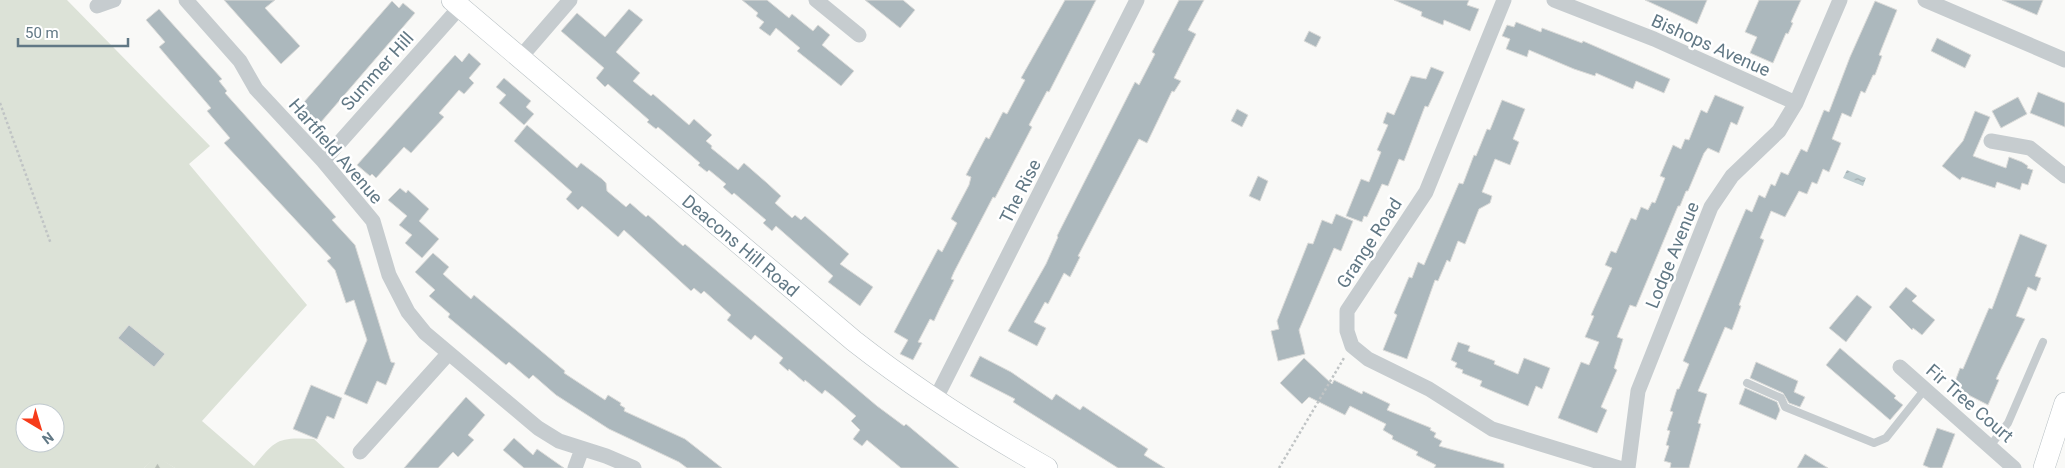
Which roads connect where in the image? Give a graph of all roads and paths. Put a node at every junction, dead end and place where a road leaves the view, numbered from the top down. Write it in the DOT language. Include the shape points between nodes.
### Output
graph roads {
  1 [pos="114,0"];
  2 [pos="186,0"];
  3 [pos="570,0"];
  4 [pos="816,0"];
  5 [pos="1138,0"];
  6 [pos="1504,0"];
  7 [pos="1554,0"];
  8 [pos="1840,0"];
  9 [pos="1925,0"];
  10 [pos="456,4"];
  11 [pos="97,6"];
  12 [pos="859,35"];
  13 [pos="519,59"];
  14 [pos="2065,60"];
  15 [pos="0,103"];
  16 [pos="1796,103"];
  17 [pos="1991,141"];
  18 [pos="323,161"];
  19 [pos="2065,176"];
  20 [pos="51,244"];
  21 [pos="2044,342"];
  22 [pos="1352,346"];
  23 [pos="448,354"];
  24 [pos="1900,367"];
  25 [pos="1747,383"];
  26 [pos="1925,389"];
  27 [pos="935,400"];
  28 [pos="2065,403"];
  29 [pos="1990,446"];
  30 [pos="582,448"];
  31 [pos="360,452"];
  32 [pos="575,468"];
  33 [pos="634,468"];
  34 [pos="1047,468"];
  35 [pos="1279,468"];
  36 [pos="1619,468"];
  37 [pos="1628,468"];
  38 [pos="2014,468"];
  39 [pos="2044,468"];
  1 -- 11 [label="street"];
  2 -- 18 [label="street, Hartfield Avenue" via="240,61 256,90"];
  3 -- 13 [label="street"];
  4 -- 12 [label="street"];
  5 -- 27 [label="street, The Rise"];
  6 -- 22 [label="street, Grange Road" via="1426,192 1348,311 1347,331"];
  7 -- 16 [label="street, Bishops Avenue" via="1654,39"];
  8 -- 16 [label="street, Lodge Avenue"];
  9 -- 14 [label="street"];
  10 -- 13 [label="street, Deacons Hill Road"];
  10 -- 18 [label="street, Summer Hill"];
  13 -- 27 [label="street, Deacons Hill Road" via="854,341"];
  15 -- 20 [label="path"];
  16 -- 37 [label="street, Lodge Avenue" via="1779,131 1732,176 1711,207 1638,391"];
  17 -- 19 [label="street" via="2030,148"];
  18 -- 23 [label="street, Hartfield Avenue" via="373,221 389,274 408,312"];
  21 -- 29 [label="lane" via="2008,423"];
  22 -- 35 [label="path"];
  22 -- 36 [label="street" via="1368,359 1429,389 1492,429"];
  23 -- 30 [label="street, Hartfield Avenue" via="538,428 559,441"];
  23 -- 31 [label="street"];
  24 -- 26 [label="street, Fir Tree Court"];
  25 -- 26 [label="lane" via="1781,398 1785,406 1874,443 1886,438"];
  26 -- 29 [label="street, Fir Tree Court"];
  27 -- 34 [label="street, Deacons Hill Road"];
  28 -- 39 [label="street"];
  29 -- 38 [label="street, Fir Tree Court"];
  30 -- 32 [label="street"];
  30 -- 33 [label="street, Hartfield Avenue"];
}
